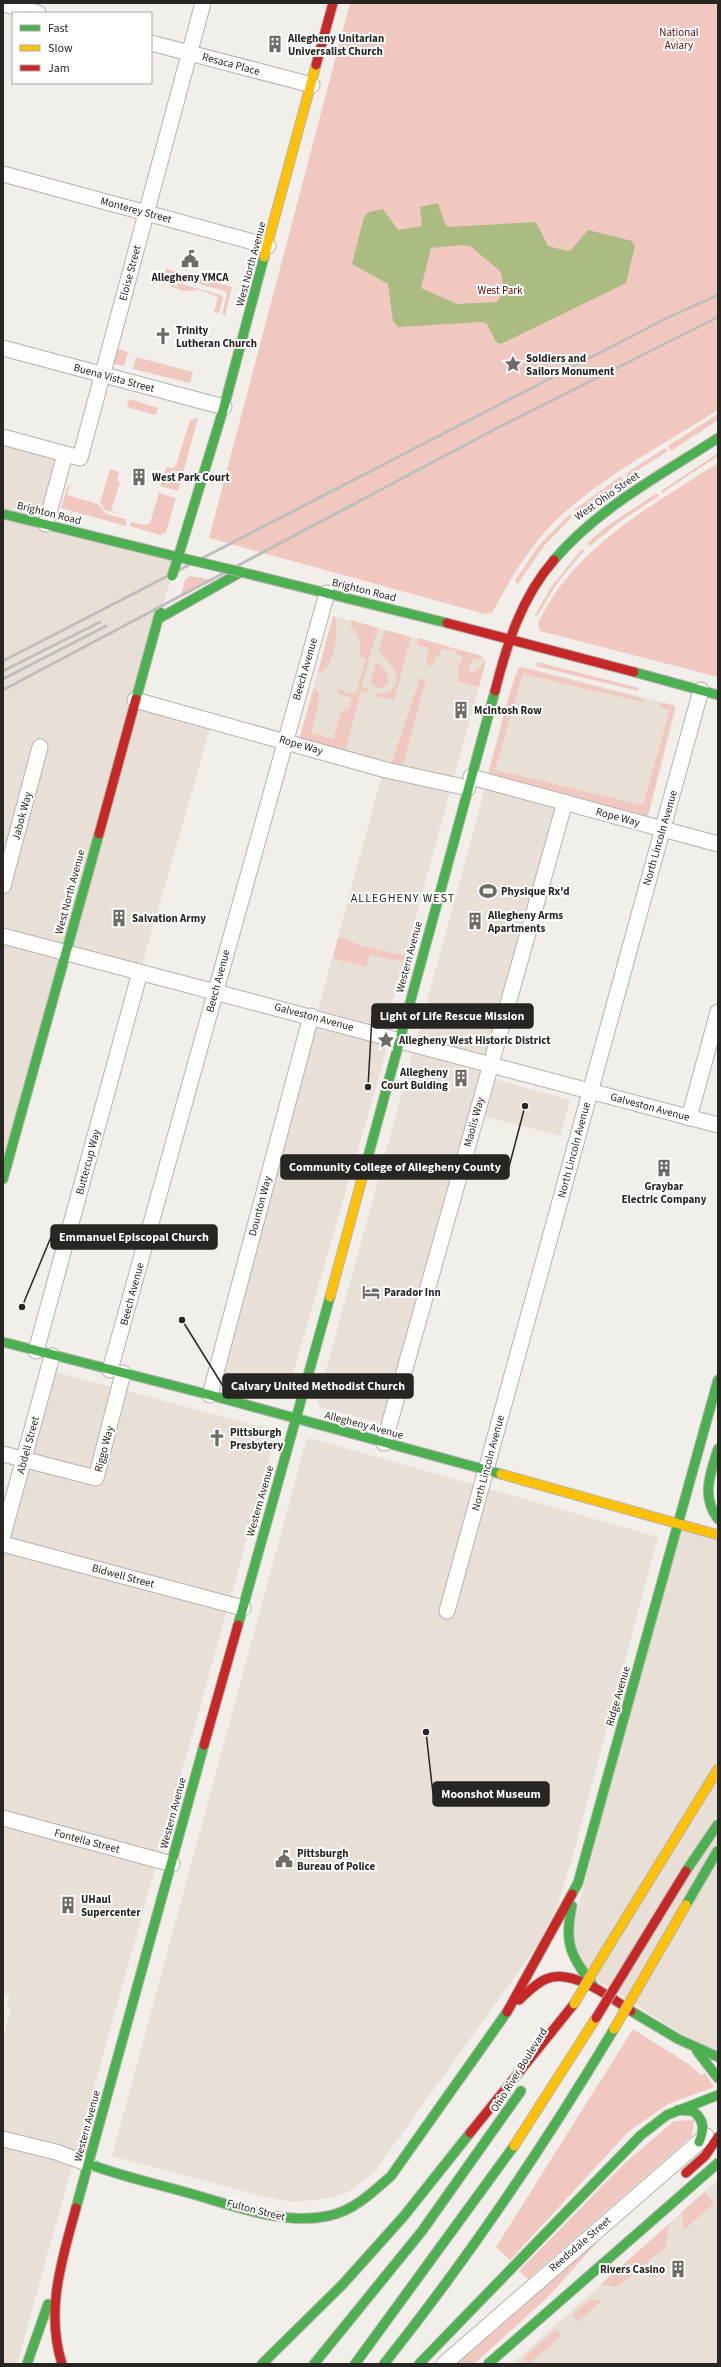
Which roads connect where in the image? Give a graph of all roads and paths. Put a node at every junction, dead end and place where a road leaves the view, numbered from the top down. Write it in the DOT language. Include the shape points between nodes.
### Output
graph roads {
  1 [pos="203,3"];
  2 [pos="333,3"];
  3 [pos="3,4"];
  4 [pos="34,12"];
  5 [pos="152,43"];
  6 [pos="189,53"];
  7 [pos="312,85"];
  8 [pos="3,174"];
  9 [pos="146,213"];
  10 [pos="268,246"];
  11 [pos="3,348"];
  12 [pos="103,375"];
  13 [pos="224,407"];
  14 [pos="3,437"];
  15 [pos="718,438"];
  16 [pos="65,454"];
  17 [pos="3,514"];
  18 [pos="46,524"];
  19 [pos="180,560"];
  20 [pos="244,573"];
  21 [pos="172,576"];
  22 [pos="327,593"];
  23 [pos="509,638"];
  24 [pos="701,690"];
  25 [pos="718,695"];
  26 [pos="135,700"];
  27 [pos="285,740"];
  28 [pos="40,747"];
  29 [pos="469,783"];
  30 [pos="565,802"];
  31 [pos="663,829"];
  32 [pos="718,844"];
  33 [pos="3,886"];
  34 [pos="3,936"];
  35 [pos="66,952"];
  36 [pos="140,972"];
  37 [pos="215,992"];
  38 [pos="718,1012"];
  39 [pos="311,1016"];
  40 [pos="399,1040"];
  41 [pos="489,1064"];
  42 [pos="590,1092"];
  43 [pos="689,1118"];
  44 [pos="718,1125"];
  45 [pos="3,1179"];
  46 [pos="3,1342"];
  47 [pos="36,1351"];
  48 [pos="52,1356"];
  49 [pos="117,1372"];
  50 [pos="718,1384"];
  51 [pos="210,1395"];
  52 [pos="297,1419"];
  53 [pos="384,1443"];
  54 [pos="718,1449"];
  55 [pos="3,1454"];
  56 [pos="24,1460"];
  57 [pos="486,1470"];
  58 [pos="718,1520"];
  59 [pos="678,1524"];
  60 [pos="3,1535"];
  61 [pos="718,1535"];
  62 [pos="3,1544"];
  63 [pos="243,1608"];
  64 [pos="448,1611"];
  65 [pos="716,1771"];
  66 [pos="3,1818"];
  67 [pos="718,1824"];
  68 [pos="718,1850"];
  69 [pos="172,1864"];
  70 [pos="578,1883"];
  71 [pos="595,1988"];
  72 [pos="574,2004"];
  73 [pos="512,2005"];
  74 [pos="696,2050"];
  75 [pos="718,2057"];
  76 [pos="534,2070"];
  77 [pos="718,2078"];
  78 [pos="526,2082"];
  79 [pos="718,2095"];
  80 [pos="678,2110"];
  81 [pos="718,2127"];
  82 [pos="718,2138"];
  83 [pos="3,2139"];
  84 [pos="698,2142"];
  85 [pos="718,2163"];
  86 [pos="89,2164"];
  87 [pos="681,2178"];
  88 [pos="638,2219"];
  89 [pos="603,2262"];
  90 [pos="58,2277"];
  91 [pos="420,2320"];
  92 [pos="27,2364"];
  93 [pos="62,2364"];
  94 [pos="262,2364"];
  95 [pos="314,2364"];
  96 [pos="355,2364"];
  97 [pos="377,2364"];
  98 [pos="384,2364"];
  99 [pos="419,2364"];
  100 [pos="444,2364"];
  101 [pos="488,2364"];
  1 -- 6 [label="street, Eloise Street"];
  2 -- 7 [label="main road, West North Avenue"];
  3 -- 4 [label="street"];
  5 -- 6 [label="street, Resaca Place"];
  6 -- 7 [label="street, Resaca Place"];
  6 -- 9 [label="street, Eloise Street"];
  7 -- 10 [label="main road, West North Avenue"];
  8 -- 9 [label="street, Monterey Street"];
  9 -- 10 [label="street, Monterey Street"];
  9 -- 12 [label="street, Eloise Street"];
  10 -- 13 [label="main road, West North Avenue"];
  11 -- 12 [label="street, Buena Vista Street"];
  12 -- 13 [label="street, Buena Vista Street"];
  12 -- 16 [label="street, Eloise Street" via="80,458"];
  13 -- 19 [label="main road, West North Avenue"];
  14 -- 16 [label="street"];
  15 -- 23 [label="main road, West Ohio Street" via="613,504 578,532 540,577 522,608"];
  16 -- 18 [label="street"];
  17 -- 18 [label="main road, Brighton Road"];
  18 -- 19 [label="main road, Brighton Road"];
  19 -- 20 [label="main road, Brighton Road, bridge"];
  19 -- 21 [label="main road, West North Avenue, bridge"];
  20 -- 22 [label="main road, Brighton Road"];
  20 -- 26 [label="main road, West North Avenue" via="159,615"];
  22 -- 23 [label="main road, Brighton Road"];
  22 -- 27 [label="street, Beech Avenue"];
  23 -- 24 [label="main road, Brighton Road"];
  23 -- 29 [label="main road, Western Avenue"];
  24 -- 25 [label="main road, Brighton Road"];
  24 -- 31 [label="street, North Lincoln Avenue"];
  26 -- 27 [label="street, Rope Way"];
  26 -- 35 [label="main road, West North Avenue"];
  27 -- 29 [label="street, Rope Way" via="386,770"];
  27 -- 37 [label="street, Beech Avenue"];
  28 -- 33 [label="street, Jabok Way"];
  29 -- 30 [label="street, Rope Way"];
  29 -- 40 [label="main road, Western Avenue"];
  30 -- 31 [label="street, Rope Way"];
  30 -- 41 [label="street, Maolis Way"];
  31 -- 32 [label="street, Rope Way"];
  31 -- 42 [label="street, North Lincoln Avenue"];
  34 -- 35 [label="street, Galveston Avenue"];
  35 -- 36 [label="street, Galveston Avenue"];
  35 -- 45 [label="main road, West North Avenue"];
  36 -- 37 [label="street, Galveston Avenue"];
  36 -- 47 [label="street, Buttercup Way"];
  37 -- 39 [label="street, Galveston Avenue"];
  37 -- 49 [label="street, Beech Avenue"];
  38 -- 43 [label="street"];
  39 -- 40 [label="street, Galveston Avenue"];
  39 -- 51 [label="street, Dounton Way"];
  40 -- 41 [label="street, Galveston Avenue"];
  40 -- 52 [label="main road, Western Avenue"];
  41 -- 42 [label="street, Galveston Avenue"];
  41 -- 53 [label="street, Maolis Way"];
  42 -- 43 [label="street, Galveston Avenue"];
  42 -- 57 [label="street, North Lincoln Avenue"];
  43 -- 44 [label="street, Galveston Avenue"];
  46 -- 47 [label="main road, Allegheny Avenue"];
  47 -- 48 [label="main road, Allegheny Avenue"];
  48 -- 49 [label="main road, Allegheny Avenue"];
  48 -- 56 [label="street, Abdell Street"];
  49 -- 51 [label="main road, Allegheny Avenue"];
  49 -- 56 [label="street, Riggo Way" via="96,1478"];
  50 -- 59 [label="main road, Ridge Avenue"];
  51 -- 52 [label="main road, Allegheny Avenue"];
  52 -- 53 [label="main road, Allegheny Avenue"];
  52 -- 63 [label="main road, Western Avenue"];
  53 -- 57 [label="main road, Allegheny Avenue"];
  54 -- 58 [label="main road" via="707,1492 709,1507"];
  55 -- 56 [label="street, Riggo Way"];
  56 -- 60 [label="street, Abdell Street"];
  57 -- 59 [label="main road, Allegheny Avenue"];
  57 -- 64 [label="street, North Lincoln Avenue"];
  59 -- 61 [label="main road, Allegheny Avenue"];
  59 -- 70 [label="main road, Ridge Avenue"];
  62 -- 63 [label="street, Bidwell Street"];
  63 -- 69 [label="main road, Western Avenue"];
  65 -- 72 [label="main road, Ohio River Boulevard, bridge"];
  66 -- 69 [label="street, Fontella Street"];
  67 -- 96 [label="main road, bridge" via="664,1905 519,2139"];
  68 -- 91 [label="main road, bridge" via="539,2153"];
  69 -- 86 [label="main road, Western Avenue"];
  70 -- 71 [label="main road" via="566,1928 566,1939 571,1955"];
  70 -- 73 [label="main road, Ridge Avenue"];
  71 -- 73 [label="main road" via="557,1976 539,1982"];
  71 -- 74 [label="main road"];
  72 -- 76 [label="main road, Ohio River Boulevard"];
  72 -- 94 [label="main road" via="404,2216 343,2284"];
  73 -- 86 [label="main road, Fulton Street" via="391,2176 370,2196 343,2212 315,2219 272,2216"];
  74 -- 75 [label="main road"];
  74 -- 77 [label="main road"];
  78 -- 95 [label="main road, Ohio River Boulevard" via="461,2180 422,2232"];
  79 -- 80 [label="main road"];
  80 -- 84 [label="main road" via="693,2111 702,2120 704,2131"];
  80 -- 99 [label="main road" via="654,2124 636,2140"];
  81 -- 84 [label="street, Reedsdale Street"];
  82 -- 87 [label="main road" via="705,2156"];
  83 -- 86 [label="street, Fulton Street" via="56,2152"];
  84 -- 100 [label="street, Reedsdale Street"];
  85 -- 89 [label="main road"];
  86 -- 90 [label="main road, Western Avenue"];
  88 -- 89 [label="main road"];
  89 -- 101 [label="main road"];
  90 -- 92 [label="main road, Western Avenue"];
  90 -- 93 [label="main road, Western Avenue" via="52,2317"];
  91 -- 97 [label="main road"];
  91 -- 98 [label="main road"];
}
